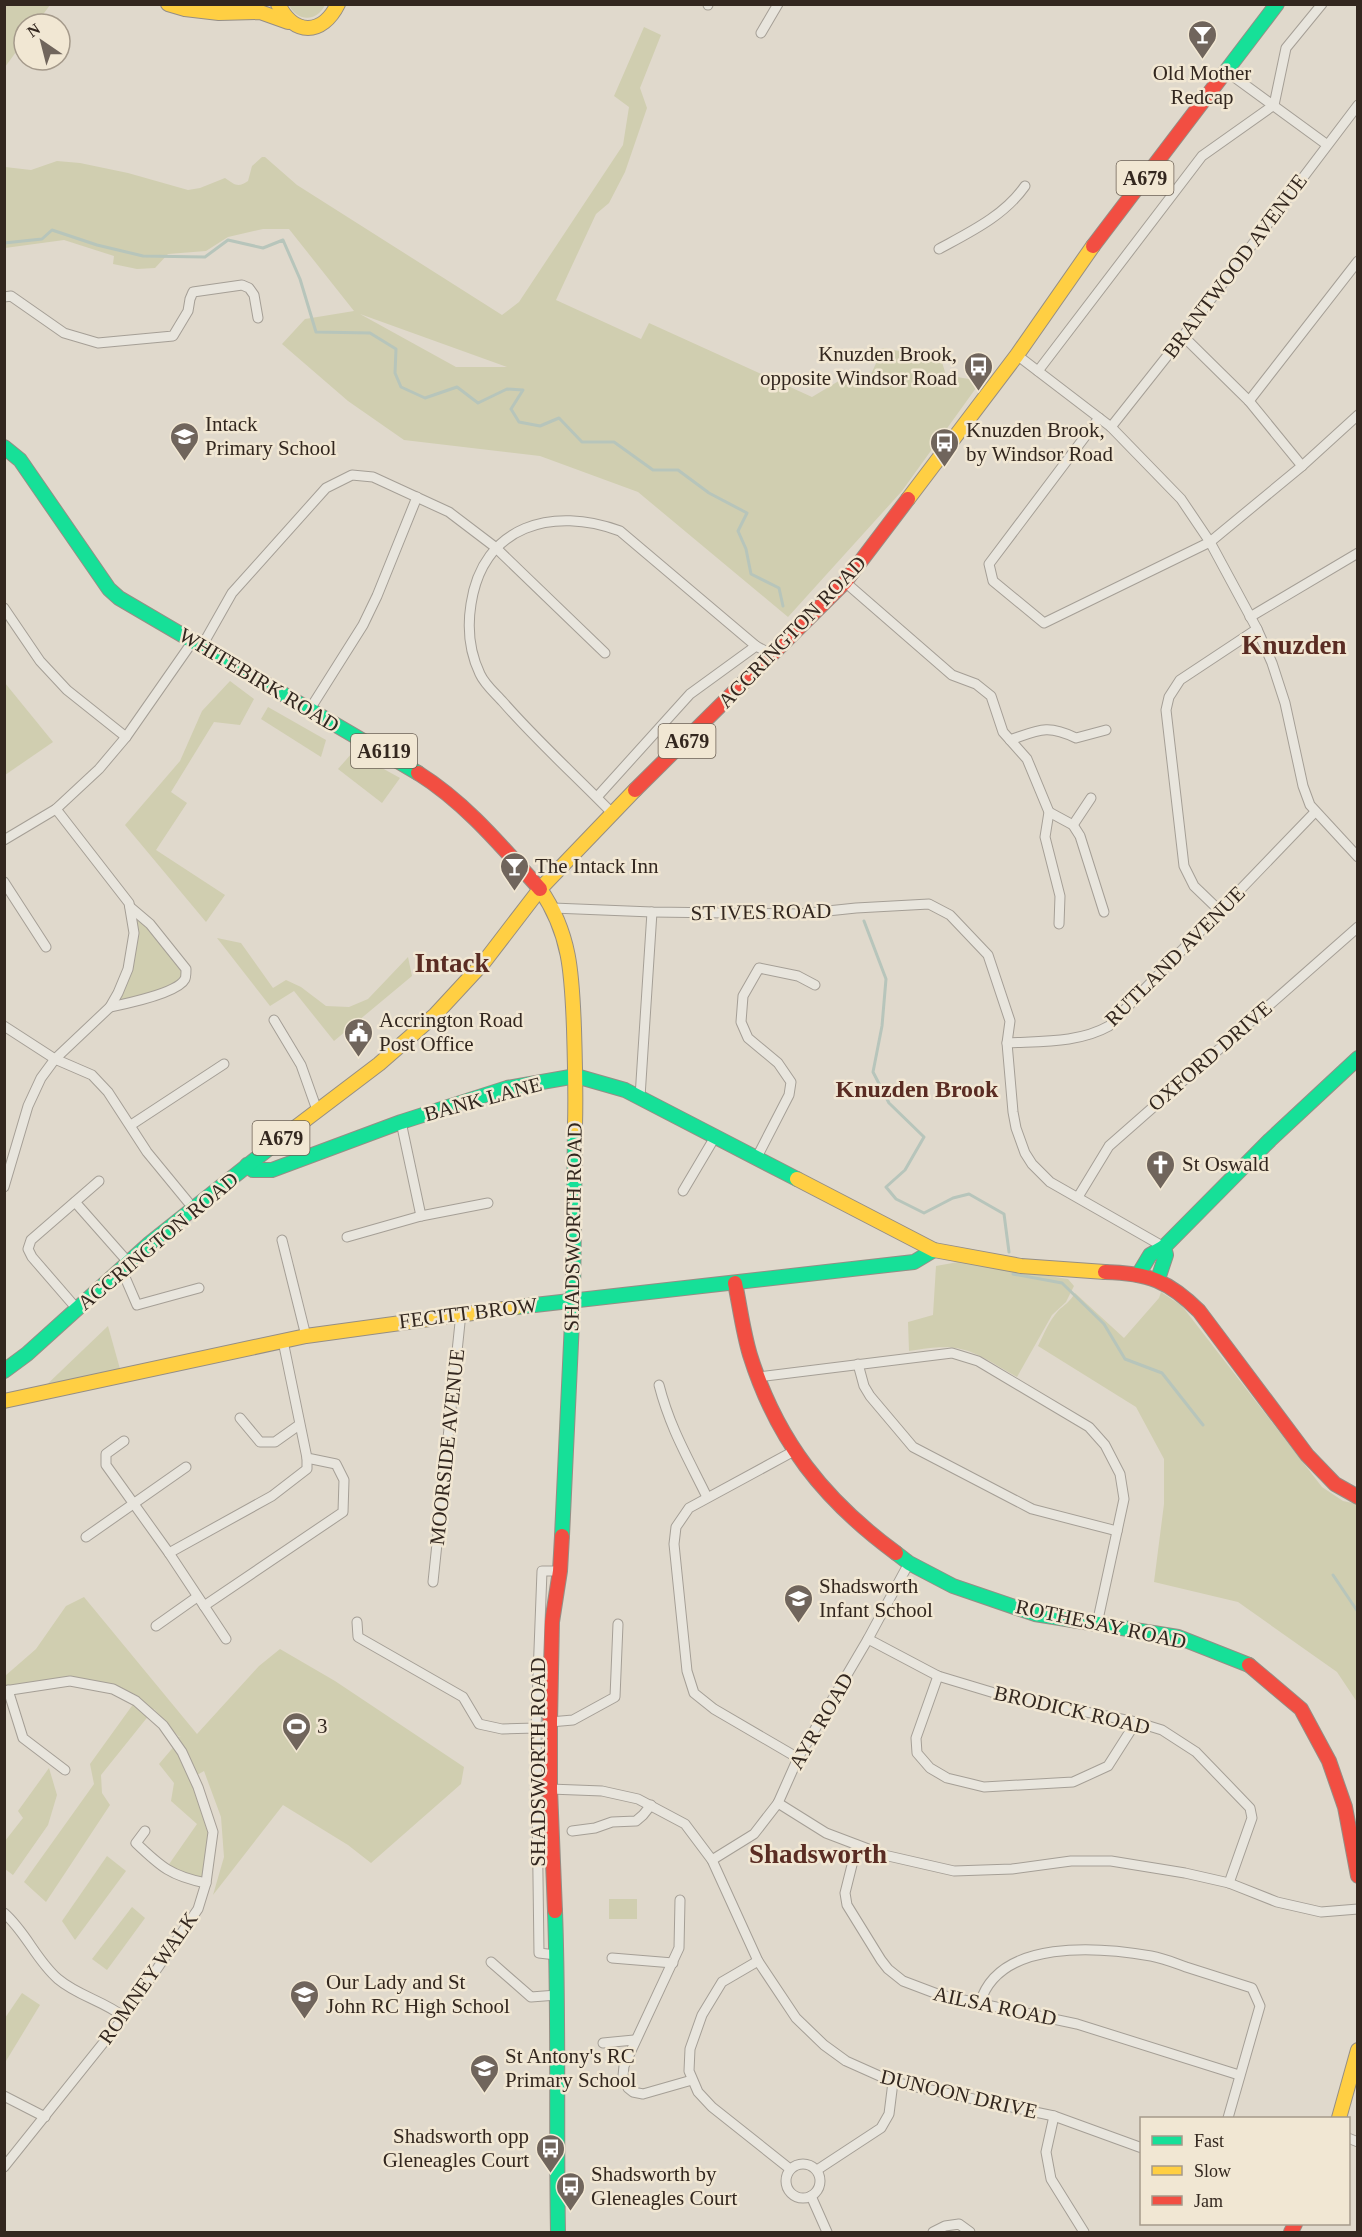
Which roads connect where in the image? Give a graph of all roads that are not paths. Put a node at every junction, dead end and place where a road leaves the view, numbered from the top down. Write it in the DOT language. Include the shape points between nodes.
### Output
graph roads {
  1 [pos="168,4"];
  2 [pos="278,4"];
  3 [pos="338,4"];
  4 [pos="778,4"];
  5 [pos="1277,4"];
  6 [pos="1322,4"];
  7 [pos="288,22"];
  8 [pos="761,33"];
  9 [pos="1226,70"];
  10 [pos="1274,105"];
  11 [pos="1358,105"];
  12 [pos="1326,144"];
  13 [pos="1025,186"];
  14 [pos="939,249"];
  15 [pos="1358,261"];
  16 [pos="4,297"];
  17 [pos="258,318"];
  18 [pos="1183,336"];
  19 [pos="1017,355"];
  20 [pos="1038,370"];
  21 [pos="1249,401"];
  22 [pos="1358,415"];
  23 [pos="1099,418"];
  24 [pos="1111,427"];
  25 [pos="4,447"];
  26 [pos="1302,466"];
  27 [pos="417,497"];
  28 [pos="1210,542"];
  29 [pos="495,547"];
  30 [pos="1358,553"];
  31 [pos="845,582"];
  32 [pos="4,608"];
  33 [pos="1250,617"];
  34 [pos="1257,629"];
  35 [pos="197,644"];
  36 [pos="756,646"];
  37 [pos="605,653"];
  38 [pos="773,655"];
  39 [pos="310,709"];
  40 [pos="1106,730"];
  41 [pos="126,737"];
  42 [pos="1010,740"];
  43 [pos="597,797"];
  44 [pos="1091,798"];
  45 [pos="56,809"];
  46 [pos="1049,812"];
  47 [pos="1315,812"];
  48 [pos="612,813"];
  49 [pos="1072,825"];
  50 [pos="4,840"];
  51 [pos="1358,856"];
  52 [pos="4,882"];
  53 [pos="540,889"];
  54 [pos="130,907"];
  55 [pos="553,908"];
  56 [pos="1220,911"];
  57 [pos="652,912"];
  58 [pos="1104,912"];
  59 [pos="1059,924"];
  60 [pos="1358,927"];
  61 [pos="46,947"];
  62 [pos="815,985"];
  63 [pos="110,1007"];
  64 [pos="274,1020"];
  65 [pos="4,1026"];
  66 [pos="1007,1042"];
  67 [pos="1358,1058"];
  68 [pos="55,1059"];
  69 [pos="224,1064"];
  70 [pos="576,1076"];
  71 [pos="640,1097"];
  72 [pos="317,1110"];
  73 [pos="401,1122"];
  74 [pos="131,1125"];
  75 [pos="715,1137"];
  76 [pos="756,1159"];
  77 [pos="247,1165"];
  78 [pos="6,1172"];
  79 [pos="99,1181"];
  80 [pos="4,1187"];
  81 [pos="683,1191"];
  82 [pos="1078,1197"];
  83 [pos="75,1202"];
  84 [pos="488,1203"];
  85 [pos="193,1208"];
  86 [pos="421,1216"];
  87 [pos="347,1237"];
  88 [pos="282,1240"];
  89 [pos="1164,1247"];
  90 [pos="934,1250"];
  91 [pos="124,1265"];
  92 [pos="1138,1275"];
  93 [pos="1158,1279"];
  94 [pos="735,1283"];
  95 [pos="199,1288"];
  96 [pos="573,1300"];
  97 [pos="77,1309"];
  98 [pos="461,1312"];
  99 [pos="306,1336"];
  100 [pos="283,1341"];
  101 [pos="858,1364"];
  102 [pos="4,1371"];
  103 [pos="758,1377"];
  104 [pos="659,1385"];
  105 [pos="4,1401"];
  106 [pos="240,1418"];
  107 [pos="299,1425"];
  108 [pos="124,1441"];
  109 [pos="794,1451"];
  110 [pos="307,1458"];
  111 [pos="186,1467"];
  112 [pos="707,1497"];
  113 [pos="1358,1497"];
  114 [pos="133,1504"];
  115 [pos="1117,1531"];
  116 [pos="86,1537"];
  117 [pos="169,1553"];
  118 [pos="909,1563"];
  119 [pos="560,1571"];
  120 [pos="433,1582"];
  121 [pos="197,1597"];
  122 [pos="204,1606"];
  123 [pos="357,1622"];
  124 [pos="618,1624"];
  125 [pos="1098,1624"];
  126 [pos="156,1626"];
  127 [pos="226,1639"];
  128 [pos="868,1639"];
  129 [pos="938,1676"];
  130 [pos="6,1691"];
  131 [pos="1136,1722"];
  132 [pos="550,1726"];
  133 [pos="536,1728"];
  134 [pos="798,1758"];
  135 [pos="65,1770"];
  136 [pos="550,1789"];
  137 [pos="778,1803"];
  138 [pos="651,1805"];
  139 [pos="145,1831"];
  140 [pos="572,1831"];
  141 [pos="857,1845"];
  142 [pos="712,1860"];
  143 [pos="1358,1876"];
  144 [pos="206,1883"];
  145 [pos="1229,1883"];
  146 [pos="680,1900"];
  147 [pos="1358,1909"];
  148 [pos="4,1913"];
  149 [pos="556,1955"];
  150 [pos="612,1958"];
  151 [pos="758,1961"];
  152 [pos="491,1962"];
  153 [pos="673,1963"];
  154 [pos="557,1995"];
  155 [pos="980,2002"];
  156 [pos="124,2017"];
  157 [pos="634,2040"];
  158 [pos="603,2043"];
  159 [pos="1358,2050"];
  160 [pos="1239,2075"];
  161 [pos="692,2080"];
  162 [pos="893,2082"];
  163 [pos="4,2096"];
  164 [pos="1054,2116"];
  165 [pos="45,2117"];
  166 [pos="1228,2117"];
  167 [pos="1339,2117"];
  168 [pos="1140,2147"];
  169 [pos="4,2168"];
  170 [pos="790,2169"];
  171 [pos="816,2170"];
  172 [pos="811,2196"];
  173 [pos="558,2232"];
  174 [pos="827,2232"];
  175 [pos="933,2232"];
  176 [pos="970,2232"];
  177 [pos="1084,2232"];
  1 -- 7 [label="main road" via="219,13 260,12"];
  2 -- 7 [label="main road"];
  3 -- 7 [label="main road" via="330,20 314,28"];
  4 -- 8 [label="street"];
  5 -- 9 [label="main road, ACCRINGTON ROAD / A679"];
  6 -- 10 [label="street" via="1286,48"];
  9 -- 10 [label="street"];
  9 -- 19 [label="main road, ACCRINGTON ROAD / A679" via="1098,239"];
  10 -- 12 [label="street"];
  10 -- 20 [label="street" via="1202,156"];
  11 -- 12 [label="street, BRANTWOOD AVENUE"];
  12 -- 18 [label="street, BRANTWOOD AVENUE"];
  13 -- 14 [label="street" via="992,218"];
  15 -- 21 [label="street"];
  16 -- 17 [label="street" via="10,296 63,333 98,343 173,336 188,311 193,292 203,290 242,285 249,288"];
  18 -- 21 [label="street"];
  18 -- 24 [label="street, BRANTWOOD AVENUE"];
  19 -- 20 [label="street"];
  19 -- 31 [label="main road, ACCRINGTON ROAD / A679"];
  20 -- 23 [label="street"];
  21 -- 26 [label="street"];
  22 -- 26 [label="street"];
  23 -- 24 [label="street"];
  23 -- 28 [label="street" via="989,564 993,581 1044,623"];
  24 -- 28 [label="street" via="1181,499"];
  25 -- 35 [label="main road, WHITEBIRK ROAD / A6119" via="34,478 109,589"];
  26 -- 28 [label="street"];
  27 -- 29 [label="street" via="449,512"];
  27 -- 35 [label="street" via="374,477 352,475 326,488 232,593"];
  27 -- 39 [label="street" via="363,624"];
  28 -- 33 [label="street"];
  29 -- 36 [label="street" via="526,527 555,520 574,519 620,531"];
  29 -- 37 [label="street"];
  29 -- 43 [label="street" via="474,585 468,623 470,649 481,677 521,723"];
  30 -- 33 [label="street"];
  31 -- 38 [label="main road, ACCRINGTON ROAD / A679"];
  31 -- 42 [label="street" via="952,675 976,684 991,696 1003,732"];
  32 -- 41 [label="street" via="40,661 67,690"];
  33 -- 34 [label="street"];
  34 -- 47 [label="street" via="1272,663 1305,792"];
  34 -- 56 [label="street" via="1180,680 1166,710 1184,866 1194,886"];
  35 -- 39 [label="main road, WHITEBIRK ROAD / A6119"];
  35 -- 41 [label="street"];
  36 -- 38 [label="street"];
  36 -- 43 [label="street, ACCRINGTON ROAD" via="690,694"];
  38 -- 48 [label="main road, ACCRINGTON ROAD / A679"];
  39 -- 53 [label="main road, WHITEBIRK ROAD / A6119" via="391,756 452,798"];
  40 -- 42 [label="street" via="1076,738 1059,730 1040,729"];
  41 -- 45 [label="street"];
  42 -- 46 [label="street" via="1027,759"];
  43 -- 48 [label="street"];
  44 -- 49 [label="street"];
  45 -- 50 [label="street"];
  45 -- 54 [label="street"];
  46 -- 49 [label="street"];
  46 -- 59 [label="street" via="1045,837 1060,896"];
  47 -- 51 [label="street"];
  47 -- 56 [label="street, RUTLAND AVENUE"];
  48 -- 53 [label="main road, ACCRINGTON ROAD / A679"];
  49 -- 58 [label="street" via="1080,836"];
  52 -- 61 [label="street"];
  53 -- 55 [label="main road, SHADSWORTH ROAD"];
  53 -- 72 [label="main road, ACCRINGTON ROAD / A679" via="484,962 435,1015 379,1064"];
  54 -- 63 [label="street" via="134,933 128,969"];
  54 -- 63 [label="street" via="150,924 186,969 186,978 179,986 138,1002"];
  55 -- 57 [label="street, ST IVES ROAD"];
  55 -- 70 [label="main road, SHADSWORTH ROAD" via="572,972"];
  56 -- 66 [label="street, RUTLAND AVENUE" via="1109,1026 1069,1039"];
  57 -- 66 [label="street, ST IVES ROAD" via="809,914 929,904 950,915 988,955 1010,1021"];
  57 -- 71 [label="street"];
  60 -- 82 [label="street, OXFORD DRIVE" via="1109,1146"];
  62 -- 76 [label="street" via="798,976 759,968 743,996 741,1022 747,1038 778,1063 791,1082 789,1095"];
  63 -- 68 [label="street"];
  64 -- 72 [label="street" via="301,1065"];
  65 -- 68 [label="street"];
  66 -- 82 [label="street, ST IVES ROAD" via="1020,1143 1041,1174"];
  67 -- 89 [label="main road"];
  68 -- 74 [label="street" via="92,1075"];
  68 -- 78 [label="street" via="28,1106"];
  69 -- 74 [label="street"];
  70 -- 71 [label="main road, BANK LANE"];
  70 -- 73 [label="main road, BANK LANE" via="507,1088"];
  70 -- 96 [label="main road, SHADSWORTH ROAD"];
  71 -- 75 [label="main road, BANK LANE"];
  72 -- 77 [label="main road, ACCRINGTON ROAD / A679"];
  73 -- 77 [label="main road, BANK LANE" via="272,1170 253,1170"];
  73 -- 86 [label="street"];
  74 -- 85 [label="street" via="147,1152"];
  75 -- 76 [label="main road, BANK LANE"];
  75 -- 81 [label="street"];
  76 -- 90 [label="main road, BANK LANE"];
  77 -- 85 [label="main road, ACCRINGTON ROAD / A679"];
  78 -- 80 [label="street"];
  79 -- 83 [label="street"];
  82 -- 89 [label="street, ST IVES ROAD"];
  83 -- 91 [label="street"];
  83 -- 97 [label="street" via="31,1240 28,1249"];
  84 -- 86 [label="street"];
  85 -- 91 [label="main road, ACCRINGTON ROAD / A679"];
  86 -- 87 [label="street"];
  88 -- 99 [label="street"];
  89 -- 92 [label="main road" via="1150,1255"];
  89 -- 93 [label="main road" via="1166,1255"];
  90 -- 92 [label="main road" via="1022,1268"];
  90 -- 94 [label="main road, FECITT BROW" via="914,1262"];
  91 -- 95 [label="street" via="137,1305"];
  91 -- 97 [label="main road, ACCRINGTON ROAD / A679"];
  92 -- 93 [label="main road"];
  93 -- 113 [label="main road" via="1199,1311 1307,1455 1335,1484"];
  94 -- 96 [label="main road, FECITT BROW"];
  94 -- 103 [label="main road, ROTHESAY ROAD"];
  96 -- 98 [label="main road, FECITT BROW"];
  96 -- 119 [label="main road, SHADSWORTH ROAD"];
  97 -- 102 [label="main road, ACCRINGTON ROAD / A679"];
  98 -- 99 [label="main road, FECITT BROW"];
  98 -- 120 [label="street, MOORSIDE AVENUE"];
  99 -- 100 [label="main road, FECITT BROW"];
  100 -- 105 [label="main road, FECITT BROW"];
  100 -- 107 [label="street"];
  101 -- 103 [label="street"];
  101 -- 115 [label="street" via="870,1396 913,1447 1032,1509"];
  101 -- 115 [label="street" via="952,1353 978,1361 1089,1427 1105,1445 1120,1474 1124,1499"];
  103 -- 109 [label="main road, ROTHESAY ROAD"];
  104 -- 112 [label="street" via="678,1443"];
  106 -- 107 [label="street" via="260,1442 275,1442"];
  107 -- 110 [label="street"];
  108 -- 114 [label="street" via="106,1454 106,1465"];
  109 -- 112 [label="street"];
  109 -- 118 [label="main road, ROTHESAY ROAD" via="833,1498"];
  110 -- 117 [label="street" via="307,1469 272,1496"];
  110 -- 122 [label="street" via="336,1464 344,1480 343,1512"];
  111 -- 114 [label="street"];
  112 -- 134 [label="street" via="684,1514 674,1533 690,1686 714,1709"];
  114 -- 116 [label="street"];
  114 -- 117 [label="street"];
  115 -- 125 [label="street"];
  117 -- 121 [label="street"];
  118 -- 125 [label="main road, ROTHESAY ROAD" via="953,1586 1035,1614"];
  118 -- 128 [label="street, AYR ROAD"];
  119 -- 132 [label="main road, SHADSWORTH ROAD" via="552,1622"];
  119 -- 133 [label="street, SHADSWORTH ROAD" via="542,1571"];
  121 -- 122 [label="street"];
  121 -- 126 [label="street"];
  122 -- 127 [label="street"];
  123 -- 133 [label="street" via="358,1637 463,1697 479,1724 502,1729"];
  124 -- 132 [label="street" via="615,1697 573,1720"];
  125 -- 143 [label="main road, ROTHESAY ROAD" via="1178,1637 1252,1666 1301,1709 1349,1807"];
  128 -- 129 [label="street, BRODICK ROAD"];
  128 -- 134 [label="street, AYR ROAD"];
  129 -- 131 [label="street, BRODICK ROAD" via="1001,1695"];
  129 -- 131 [label="street" via="916,1738 917,1753 930,1768 947,1778 984,1787 1072,1782 1108,1766"];
  130 -- 135 [label="street" via="23,1738"];
  130 -- 144 [label="street, ROMNEY WALK" via="70,1681 113,1689 136,1701 163,1725 182,1752 213,1832"];
  131 -- 145 [label="street, BRODICK ROAD" via="1162,1730 1196,1752 1250,1808 1252,1818"];
  132 -- 133 [label="street"];
  132 -- 136 [label="main road, SHADSWORTH ROAD"];
  133 -- 149 [label="street, SHADSWORTH ROAD" via="539,1953"];
  134 -- 137 [label="street, AYR ROAD"];
  136 -- 138 [label="street, DUNOON DRIVE" via="602,1791"];
  136 -- 149 [label="main road, SHADSWORTH ROAD"];
  137 -- 141 [label="street" via="826,1833"];
  137 -- 142 [label="street, AYR ROAD" via="754,1834"];
  138 -- 140 [label="street" via="636,1821"];
  138 -- 142 [label="street, DUNOON DRIVE" via="685,1824"];
  139 -- 144 [label="street" via="136,1843 160,1865 185,1879"];
  141 -- 145 [label="street" via="954,1871 1112,1861"];
  141 -- 155 [label="street, AILSA ROAD" via="845,1899 888,1969 903,1982 925,1991"];
  142 -- 151 [label="street, DUNOON DRIVE"];
  144 -- 156 [label="street, ROMNEY WALK" via="198,1909"];
  145 -- 147 [label="street" via="1277,1902 1321,1912"];
  146 -- 153 [label="street" via="679,1948"];
  148 -- 156 [label="street" via="58,1980"];
  149 -- 154 [label="main road, SHADSWORTH ROAD"];
  150 -- 153 [label="street"];
  151 -- 161 [label="street" via="722,1982 702,2015 690,2049"];
  151 -- 162 [label="street, DUNOON DRIVE" via="796,2018 825,2045 846,2061"];
  152 -- 154 [label="street" via="531,1996"];
  153 -- 157 [label="street"];
  154 -- 173 [label="main road, SHADSWORTH ROAD"];
  155 -- 160 [label="street, AILSA ROAD" via="1077,2024"];
  155 -- 160 [label="street" via="986,1986 998,1974 1034,1956 1087,1948 1153,1956 1252,1988 1260,2006"];
  156 -- 165 [label="street, ROMNEY WALK"];
  157 -- 158 [label="street"];
  157 -- 161 [label="street" via="623,2070 626,2084 633,2092 644,2094"];
  159 -- 167 [label="main road"];
  160 -- 166 [label="street"];
  161 -- 170 [label="street" via="712,2107"];
  162 -- 164 [label="street, DUNOON DRIVE"];
  162 -- 171 [label="street" via="889,2114 881,2128"];
  163 -- 165 [label="street"];
  164 -- 168 [label="street, DUNOON DRIVE"];
  164 -- 177 [label="street" via="1046,2152 1051,2179"];
  165 -- 169 [label="street, ROMNEY WALK"];
  170 -- 171 [label="street" via="803,2164"];
  170 -- 172 [label="street" via="785,2182 789,2192 802,2199"];
  171 -- 172 [label="street" via="820,2183"];
  172 -- 174 [label="street"];
  175 -- 176 [label="street" via="959,2224"];
}
